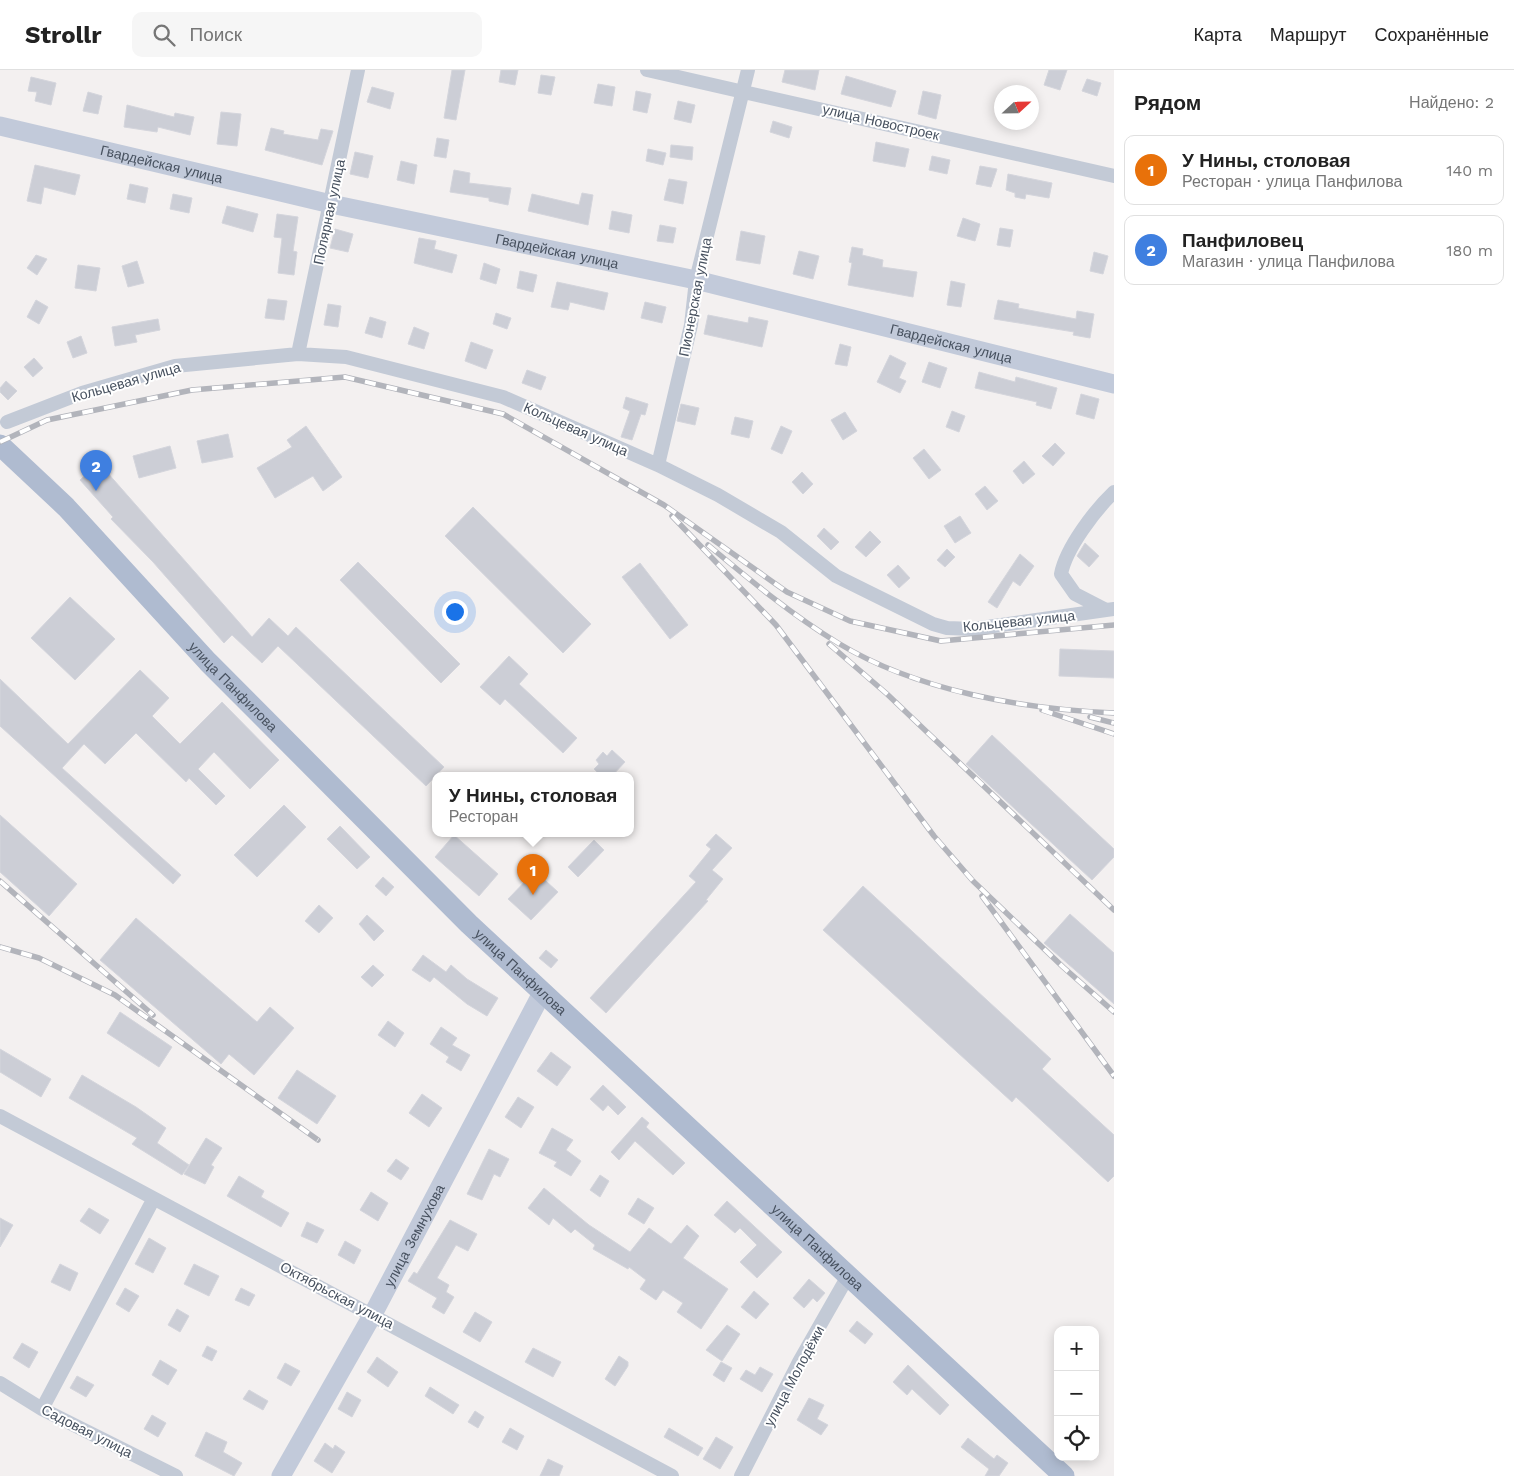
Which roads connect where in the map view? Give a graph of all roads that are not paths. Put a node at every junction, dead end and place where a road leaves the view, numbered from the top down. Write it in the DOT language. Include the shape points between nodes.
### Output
graph roads {
  1 [pos="358,70"];
  2 [pos="647,70"];
  3 [pos="748,70"];
  4 [pos="742,91"];
  5 [pos="0,126"];
  6 [pos="1114,176"];
  7 [pos="331,204"];
  8 [pos="696,280"];
  9 [pos="298,354"];
  10 [pos="1114,384"];
  11 [pos="7,422"];
  12 [pos="0,445"];
  13 [pos="658,465"];
  14 [pos="1114,492"];
  15 [pos="1110,610"];
  16 [pos="542,993"];
  17 [pos="0,1116"];
  18 [pos="153,1200"];
  19 [pos="848,1276"];
  20 [pos="373,1314"];
  21 [pos="0,1384"];
  22 [pos="42,1408"];
  23 [pos="176,1476"];
  24 [pos="281,1476"];
  25 [pos="672,1476"];
  26 [pos="741,1476"];
  27 [pos="1064,1476"];
  1 -- 7 [label="street, Полярная улица"];
  2 -- 4 [label="street, улица Новостроек"];
  3 -- 4 [label="street, Пионерская улица"];
  4 -- 6 [label="street, улица Новостроек"];
  4 -- 8 [label="street, Пионерская улица"];
  5 -- 7 [label="main road, Гвардейская улица"];
  7 -- 8 [label="main road, Гвардейская улица"];
  7 -- 9 [label="street, Полярная улица"];
  8 -- 10 [label="main road, Гвардейская улица"];
  8 -- 13 [label="street, Пионерская улица" via="691,325"];
  9 -- 11 [label="street, Кольцевая улица" via="175,366 82,394"];
  9 -- 13 [label="street, Кольцевая улица" via="346,357 503,397"];
  12 -- 16 [label="main road, улица Панфилова" via="66,507 320,777"];
  13 -- 15 [label="street, Кольцевая улица" via="781,532 836,576 933,624 946,628 973,628"];
  14 -- 15 [label="street" via="1101,504 1064,559 1061,574 1074,594"];
  16 -- 19 [label="main road, улица Панфилова"];
  16 -- 20 [label="main road, улица Земнухова"];
  17 -- 18 [label="street, Октябрьская улица"];
  18 -- 20 [label="street, Октябрьская улица"];
  18 -- 22 [label="street"];
  19 -- 26 [label="street, улица Молодёжи" via="799,1362"];
  19 -- 27 [label="main road, улица Панфилова"];
  20 -- 24 [label="main road, улица Земнухова"];
  20 -- 25 [label="street, Октябрьская улица"];
  21 -- 22 [label="street, Садовая улица"];
  22 -- 23 [label="street, Садовая улица"];
}
